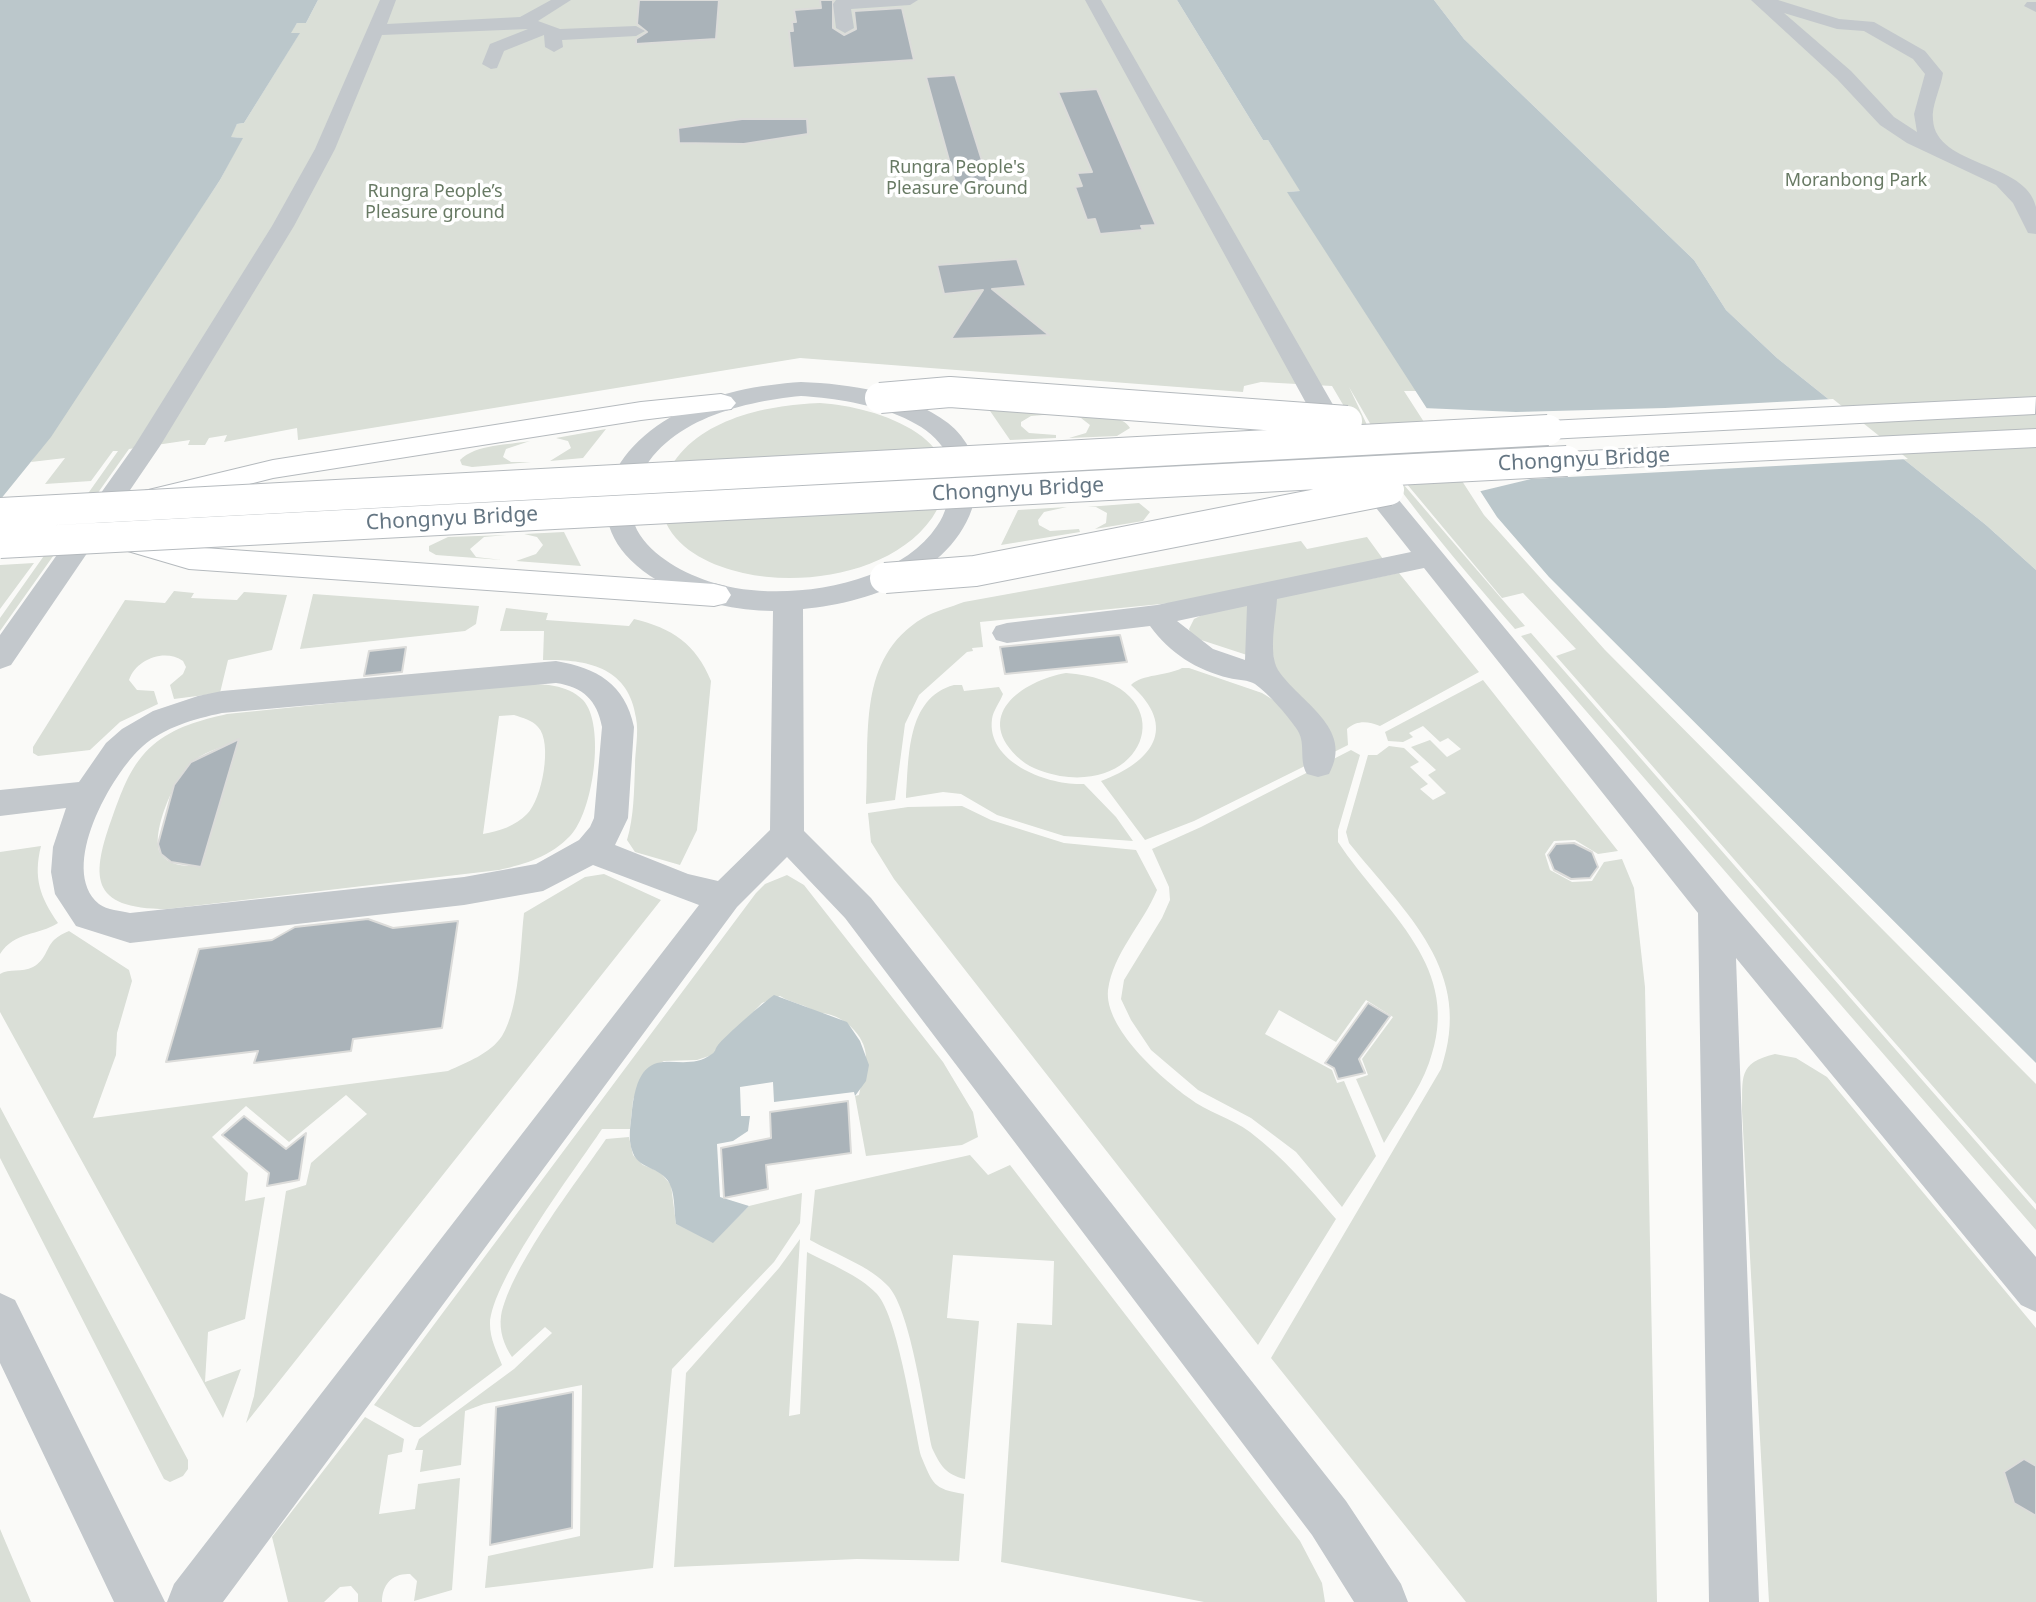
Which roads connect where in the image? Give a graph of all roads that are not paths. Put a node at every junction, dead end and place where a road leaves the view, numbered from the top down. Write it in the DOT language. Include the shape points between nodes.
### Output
graph roads {
  1 [pos="388,0"];
  2 [pos="563,0"];
  3 [pos="910,0"];
  4 [pos="1093,0"];
  5 [pos="1765,1"];
  6 [pos="524,22"];
  7 [pos="845,28"];
  8 [pos="375,30"];
  9 [pos="636,30"];
  10 [pos="551,37"];
  11 [pos="491,64"];
  12 [pos="1942,152"];
  13 [pos="2036,228"];
  14 [pos="880,398"];
  15 [pos="721,404"];
  16 [pos="2035,405"];
  17 [pos="1548,430"];
  18 [pos="2036,439"];
  19 [pos="1567,461"];
  20 [pos="0,513"];
  21 [pos="116,522"];
  22 [pos="0,543"];
  23 [pos="1429,558"];
  24 [pos="885,578"];
  25 [pos="1263,592"];
  26 [pos="715,595"];
  27 [pos="788,601"];
  28 [pos="1157,615"];
  29 [pos="1007,633"];
  30 [pos="0,658"];
  31 [pos="1262,672"];
  32 [pos="1318,765"];
  33 [pos="90,793"];
  34 [pos="0,803"];
  35 [pos="787,824"];
  36 [pos="591,850"];
  37 [pos="725,897"];
  38 [pos="1716,909"];
  39 [pos="2036,1290"];
  40 [pos="0,1315"];
  41 [pos="140,1602"];
  42 [pos="192,1602"];
  43 [pos="1383,1602"];
  44 [pos="1734,1602"];
  1 -- 8 [label="street"];
  2 -- 6 [label="street"];
  3 -- 7 [label="street" via="842,4"];
  4 -- 23 [label="street" via="1318,403 1363,474"];
  5 -- 12 [label="street" via="1887,121"];
  5 -- 12 [label="street" via="1837,24 1868,26 1919,55 1934,73 1921,116 1930,140"];
  6 -- 8 [label="street"];
  6 -- 10 [label="street"];
  8 -- 30 [label="street" via="325,149 284,226 146,446"];
  9 -- 10 [label="street"];
  10 -- 11 [label="street" via="496,48"];
  12 -- 13 [label="street" via="2003,181 2022,200"];
  14 -- 15 [label="street" via="801,389 760,393"];
  14 -- 17 [label="main road, bridge" via="950,392 1454,428"];
  14 -- 24 [label="street, bridge" via="917,413 945,435 965,477 961,508 947,531 926,553"];
  15 -- 21 [label="main road, bridge" via="641,411 273,469"];
  15 -- 26 [label="street, bridge" via="679,423 646,448 625,478 620,511 630,542 646,562 676,581"];
  16 -- 17 [label="main road, Chongnyu Bridge"];
  17 -- 21 [label="main road, Chongnyu Bridge, bridge"];
  18 -- 19 [label="main road, Chongnyu Bridge"];
  19 -- 21 [label="main road, Chongnyu Bridge, bridge"];
  19 -- 24 [label="main road, bridge" via="1412,485 975,571"];
  20 -- 21 [label="main road, Chongnyu Bridge, bridge"];
  21 -- 22 [label="main road, Chongnyu Bridge, bridge"];
  21 -- 26 [label="main road" via="189,558"];
  23 -- 25 [label="street"];
  23 -- 38 [label="street"];
  24 -- 27 [label="street" via="831,596"];
  25 -- 28 [label="street"];
  25 -- 31 [label="street"];
  26 -- 27 [label="street"];
  27 -- 35 [label="street"];
  28 -- 29 [label="street"];
  28 -- 31 [label="street" via="1172,637 1193,652 1228,668"];
  31 -- 32 [label="street" via="1318,736"];
  33 -- 34 [label="street"];
  33 -- 36 [label="street" via="69,846 71,895 86,915 130,928 517,883 542,877"];
  33 -- 36 [label="street" via="104,765 132,738 190,708 524,673 574,674 600,687 616,712 618,727 611,818"];
  35 -- 37 [label="street"];
  35 -- 43 [label="street" via="858,908 1321,1508"];
  36 -- 37 [label="street" via="683,887"];
  37 -- 42 [label="street"];
  38 -- 39 [label="street"];
  38 -- 44 [label="street"];
  40 -- 41 [label="street"];
}
